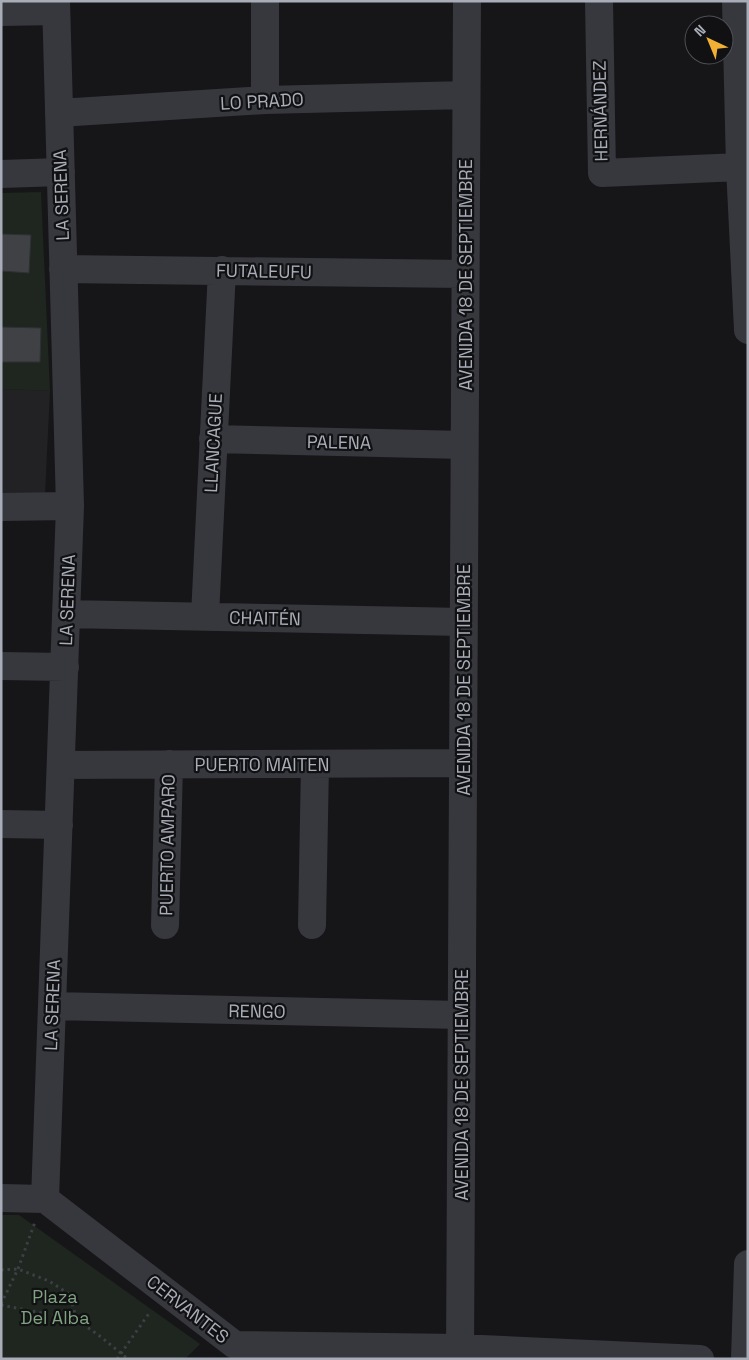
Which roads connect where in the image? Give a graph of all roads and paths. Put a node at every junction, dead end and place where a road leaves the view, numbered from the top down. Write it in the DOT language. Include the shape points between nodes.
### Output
graph roads {
  1 [pos="265,1"];
  2 [pos="467,1"];
  3 [pos="598,1"];
  4 [pos="736,1"];
  5 [pos="56,6"];
  6 [pos="1,12"];
  7 [pos="466,95"];
  8 [pos="265,100"];
  9 [pos="59,113"];
  10 [pos="740,167"];
  11 [pos="61,172"];
  12 [pos="1,174"];
  13 [pos="745,250"];
  14 [pos="64,268"];
  15 [pos="222,270"];
  16 [pos="465,274"];
  17 [pos="748,330"];
  18 [pos="214,439"];
  19 [pos="464,445"];
  20 [pos="70,506"];
  21 [pos="1,507"];
  22 [pos="66,614"];
  23 [pos="205,616"];
  24 [pos="464,622"];
  25 [pos="1,666"];
  26 [pos="65,667"];
  27 [pos="463,763"];
  28 [pos="169,764"];
  29 [pos="315,764"];
  30 [pos="61,765"];
  31 [pos="1,824"];
  32 [pos="59,825"];
  33 [pos="165,925"];
  34 [pos="312,925"];
  35 [pos="52,1006"];
  36 [pos="461,1015"];
  37 [pos="1,1198"];
  38 [pos="45,1198"];
  39 [pos="748,1264"];
  40 [pos="18,1269"];
  41 [pos="1,1270"];
  42 [pos="166,1292"];
  43 [pos="1,1305"];
  44 [pos="77,1320"];
  45 [pos="120,1352"];
  46 [pos="228,1352"];
  47 [pos="460,1353"];
  48 [pos="117,1359"];
  49 [pos="128,1359"];
  50 [pos="700,1359"];
  51 [pos="745,1359"];
  1 -- 8 [label="street"];
  2 -- 7 [label="street, AVENIDA 18 DE SEPTIEMBRE"];
  3 -- 10 [label="street, HERNÁNDEZ" via="602,173"];
  4 -- 10 [label="street"];
  5 -- 6 [label="street"];
  5 -- 9 [label="street, LA SERENA"];
  7 -- 8 [label="street, LO PRADO"];
  7 -- 16 [label="street, AVENIDA 18 DE SEPTIEMBRE"];
  8 -- 9 [label="street, LO PRADO"];
  9 -- 11 [label="street, LA SERENA"];
  10 -- 13 [label="street"];
  11 -- 12 [label="street"];
  11 -- 14 [label="street, LA SERENA"];
  13 -- 17 [label="street"];
  14 -- 15 [label="street, FUTALEUFU"];
  14 -- 20 [label="street, LA SERENA"];
  15 -- 16 [label="street, FUTALEUFU"];
  15 -- 18 [label="street, LLANCAGUE"];
  16 -- 19 [label="street, AVENIDA 18 DE SEPTIEMBRE"];
  18 -- 19 [label="street, PALENA"];
  18 -- 23 [label="street, LLANCAGUE"];
  19 -- 24 [label="street, AVENIDA 18 DE SEPTIEMBRE"];
  20 -- 21 [label="street"];
  20 -- 22 [label="street, LA SERENA"];
  22 -- 23 [label="street, CHAITÉN"];
  22 -- 26 [label="street, LA SERENA"];
  23 -- 24 [label="street, CHAITÉN"];
  24 -- 27 [label="street, AVENIDA 18 DE SEPTIEMBRE"];
  25 -- 26 [label="street"];
  26 -- 30 [label="street, LA SERENA"];
  27 -- 29 [label="street, PUERTO MAITEN"];
  27 -- 36 [label="street, AVENIDA 18 DE SEPTIEMBRE"];
  28 -- 29 [label="street, PUERTO MAITEN"];
  28 -- 30 [label="street, PUERTO MAITEN"];
  28 -- 33 [label="street, PUERTO AMPARO"];
  29 -- 34 [label="street"];
  30 -- 32 [label="street, LA SERENA"];
  31 -- 32 [label="street"];
  32 -- 35 [label="street, LA SERENA"];
  35 -- 36 [label="street, RENGO"];
  35 -- 38 [label="street, LA SERENA"];
  36 -- 47 [label="street, AVENIDA 18 DE SEPTIEMBRE"];
  37 -- 38 [label="street"];
  38 -- 40 [label="path"];
  38 -- 42 [label="street, CERVANTES"];
  39 -- 51 [label="street"];
  40 -- 41 [label="path"];
  40 -- 43 [label="path"];
  40 -- 44 [label="path" via="49,1281 69,1294"];
  42 -- 45 [label="path"];
  42 -- 46 [label="street, CERVANTES"];
  43 -- 44 [label="path"];
  44 -- 45 [label="path"];
  45 -- 48 [label="path"];
  45 -- 49 [label="path"];
  46 -- 47 [label="street, CERVANTES"];
  47 -- 50 [label="street, CERVANTES"];
}
